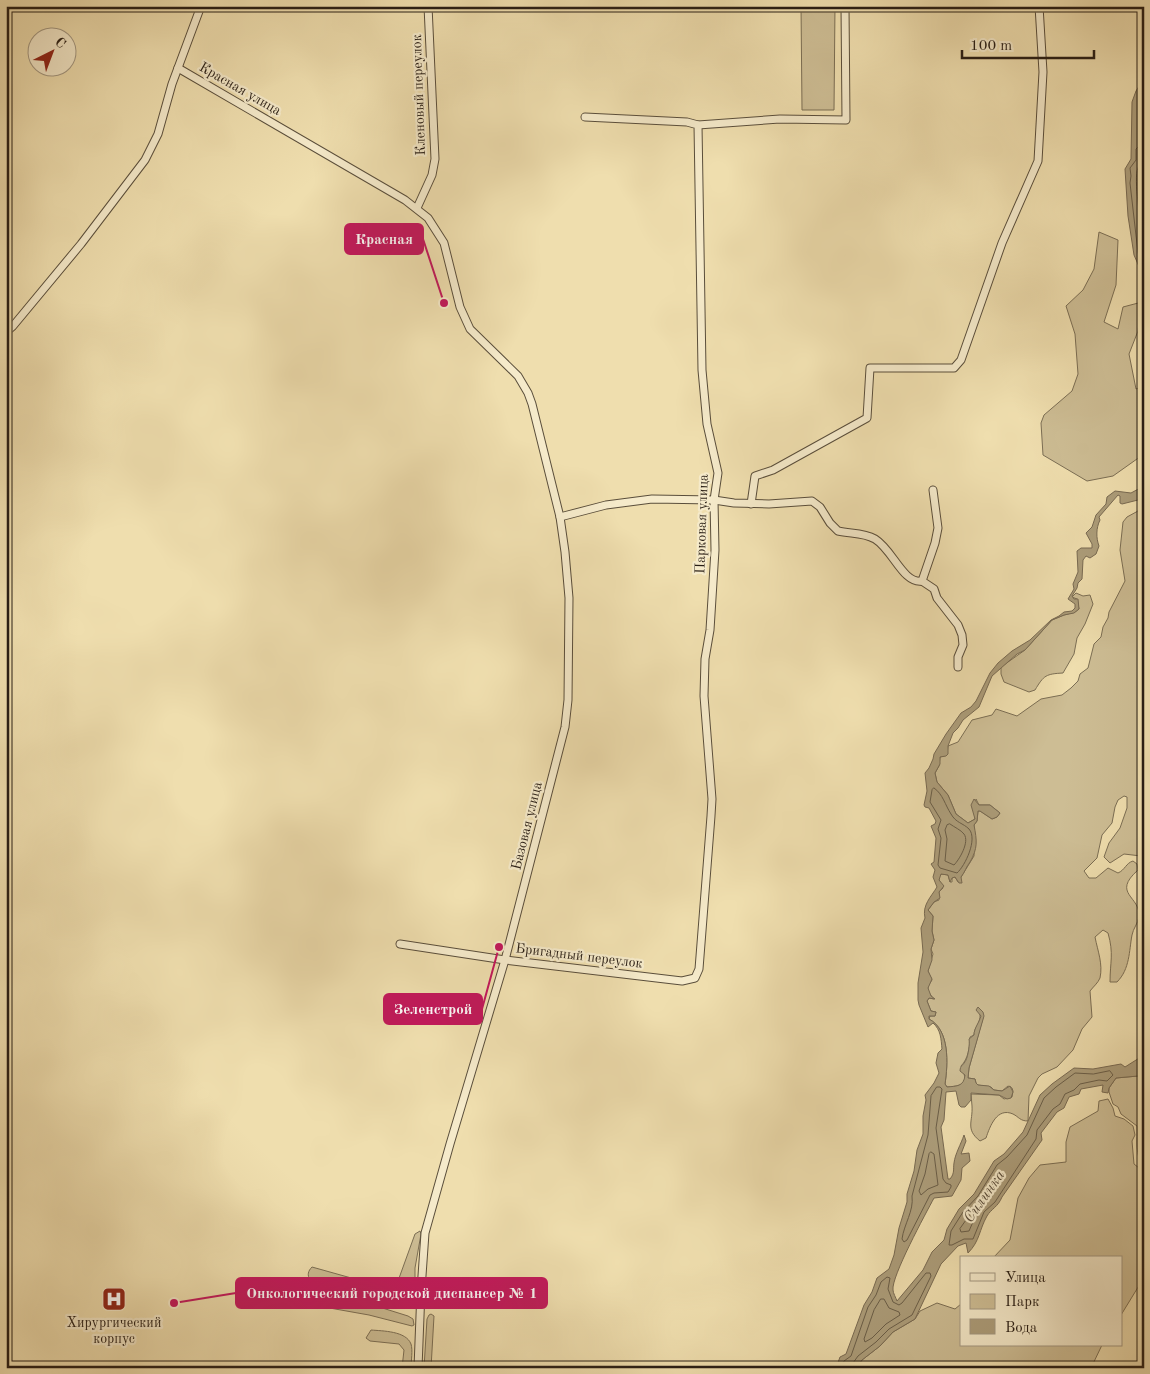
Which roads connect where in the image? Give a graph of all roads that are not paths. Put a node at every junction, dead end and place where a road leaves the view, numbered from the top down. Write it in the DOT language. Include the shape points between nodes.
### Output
graph roads {
  1 [pos="201,6"];
  2 [pos="428,6"];
  3 [pos="845,6"];
  4 [pos="1039,6"];
  5 [pos="178,68"];
  6 [pos="585,117"];
  7 [pos="698,124"];
  8 [pos="418,208"];
  9 [pos="460,307"];
  10 [pos="6,332"];
  11 [pos="933,490"];
  12 [pos="714,500"];
  13 [pos="751,504"];
  14 [pos="560,517"];
  15 [pos="922,581"];
  16 [pos="958,667"];
  17 [pos="400,944"];
  18 [pos="505,960"];
  19 [pos="696,978"];
  20 [pos="418,1368"];
  1 -- 5 [label="street"];
  2 -- 8 [label="street, Кленовый переулок" via="435,160"];
  3 -- 7 [label="street" via="846,120"];
  4 -- 13 [label="street" via="1043,72 1038,161 1002,243 960,360 954,368 870,368 867,418 773,470 755,476"];
  5 -- 8 [label="street, Красная улица"];
  5 -- 10 [label="street, Красная улица" via="158,134 145,160 81,244"];
  6 -- 7 [label="street"];
  7 -- 12 [label="street, Парковая улица" via="702,370 706,424 718,473"];
  8 -- 9 [label="street, Красная улица" via="444,243"];
  9 -- 14 [label="street, Базовая улица" via="470,329 518,376 528,393"];
  11 -- 15 [label="street" via="938,528"];
  12 -- 13 [label="street"];
  12 -- 14 [label="street" via="632,501"];
  12 -- 19 [label="street, Парковая улица" via="713,576 704,696 712,807"];
  13 -- 15 [label="street" via="812,501 820,507 833,528 876,539 906,576 916,582"];
  14 -- 18 [label="street, Базовая улица" via="569,598 565,727"];
  15 -- 16 [label="street" via="934,589 958,625 963,645"];
  17 -- 18 [label="street, Бригадный переулок"];
  18 -- 19 [label="street, Бригадный переулок" via="682,981"];
  18 -- 20 [label="street, Базовая улица" via="425,1233"];
}
